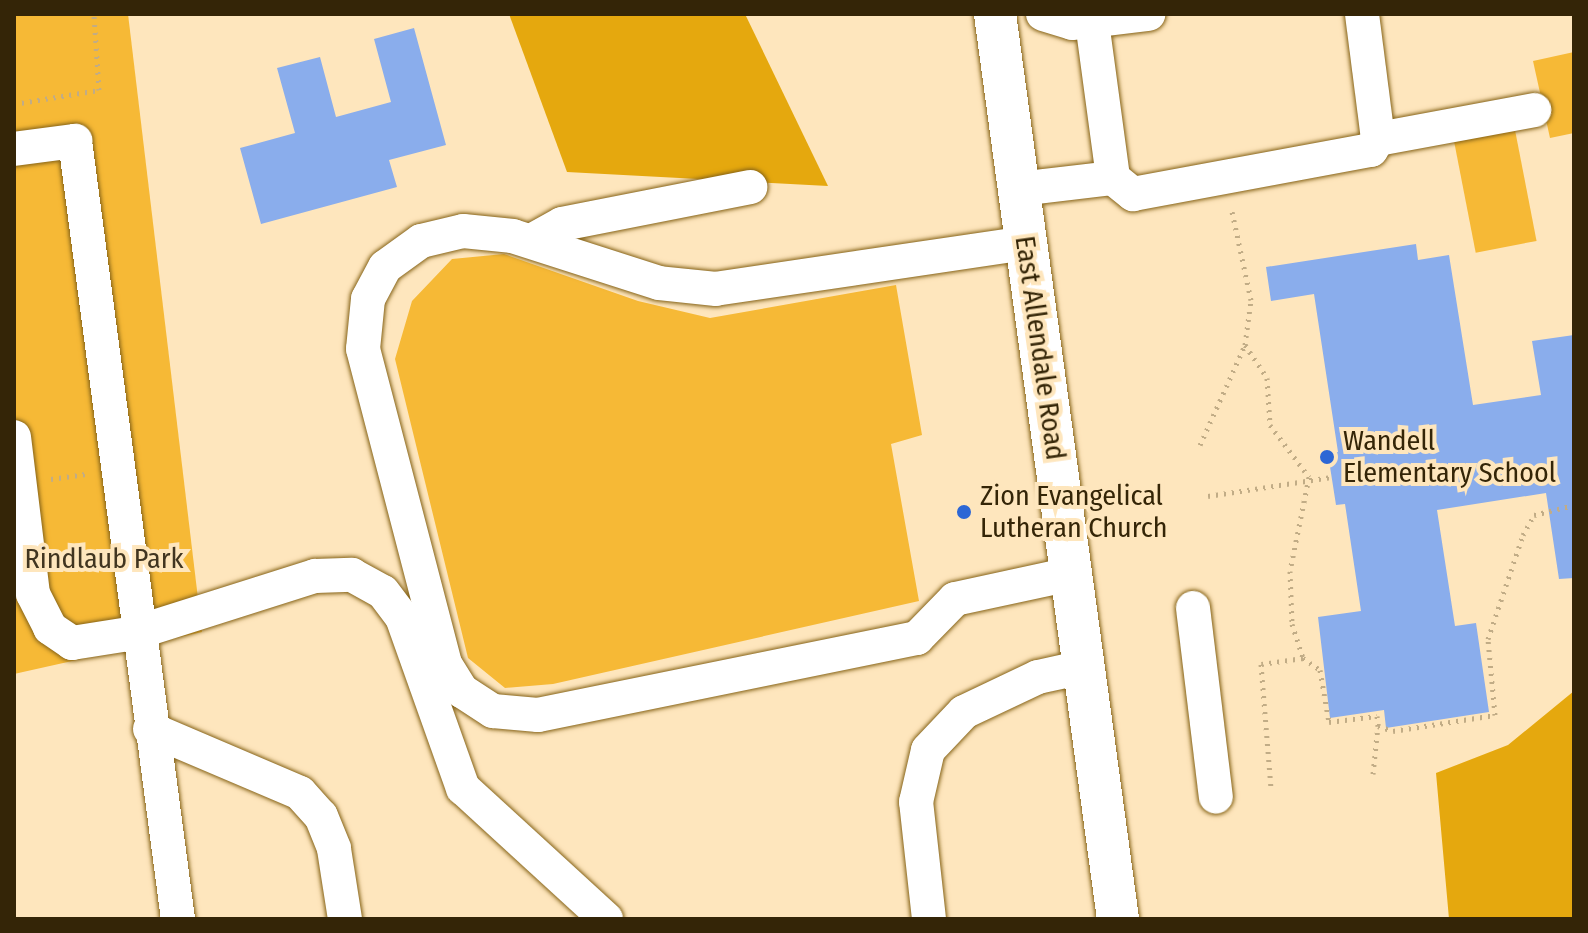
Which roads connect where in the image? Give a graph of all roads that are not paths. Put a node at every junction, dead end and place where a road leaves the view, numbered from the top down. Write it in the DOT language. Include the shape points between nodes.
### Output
graph roads {
  1 [pos="995,14"];
  2 [pos="1043,14"];
  3 [pos="1148,14"];
  4 [pos="1362,14"];
  5 [pos="1092,22"];
  6 [pos="1534,110"];
  7 [pos="1378,139"];
  8 [pos="14,149"];
  9 [pos="1113,178"];
  10 [pos="750,187"];
  11 [pos="1019,189"];
  12 [pos="531,241"];
  13 [pos="1026,243"];
  14 [pos="14,437"];
  15 [pos="1071,574"];
  16 [pos="1193,608"];
  17 [pos="135,633"];
  18 [pos="1083,667"];
  19 [pos="150,729"];
  20 [pos="1216,797"];
  21 [pos="178,919"];
  22 [pos="345,919"];
  23 [pos="606,919"];
  24 [pos="929,919"];
  25 [pos="1118,919"];
  1 -- 11 [label="main road, East Allendale Road"];
  2 -- 5 [label="lane"];
  3 -- 5 [label="lane"];
  4 -- 7 [label="lane"];
  5 -- 9 [label="lane"];
  6 -- 7 [label="lane"];
  7 -- 9 [label="lane" via="1371,150 1133,194"];
  8 -- 17 [label="lane" via="75,141"];
  9 -- 11 [label="lane"];
  10 -- 12 [label="lane" via="562,224"];
  11 -- 13 [label="main road, East Allendale Road"];
  12 -- 13 [label="lane" via="659,283 716,289"];
  12 -- 15 [label="lane" via="463,231 421,241 385,267 368,299 364,336 376,409 445,664 462,691 493,711 538,715 917,638 955,599"];
  13 -- 15 [label="main road, East Allendale Road"];
  14 -- 17 [label="lane" via="33,594 50,628 72,643"];
  15 -- 18 [label="main road, East Allendale Road"];
  16 -- 20 [label="lane"];
  17 -- 19 [label="lane"];
  17 -- 23 [label="lane" via="315,576 352,575 383,592 402,617 463,788"];
  18 -- 24 [label="lane" via="1038,677 964,712 928,750 916,802"];
  18 -- 25 [label="main road, East Allendale Road"];
  19 -- 21 [label="lane"];
  19 -- 22 [label="lane" via="300,793 321,816 334,849"];
}
